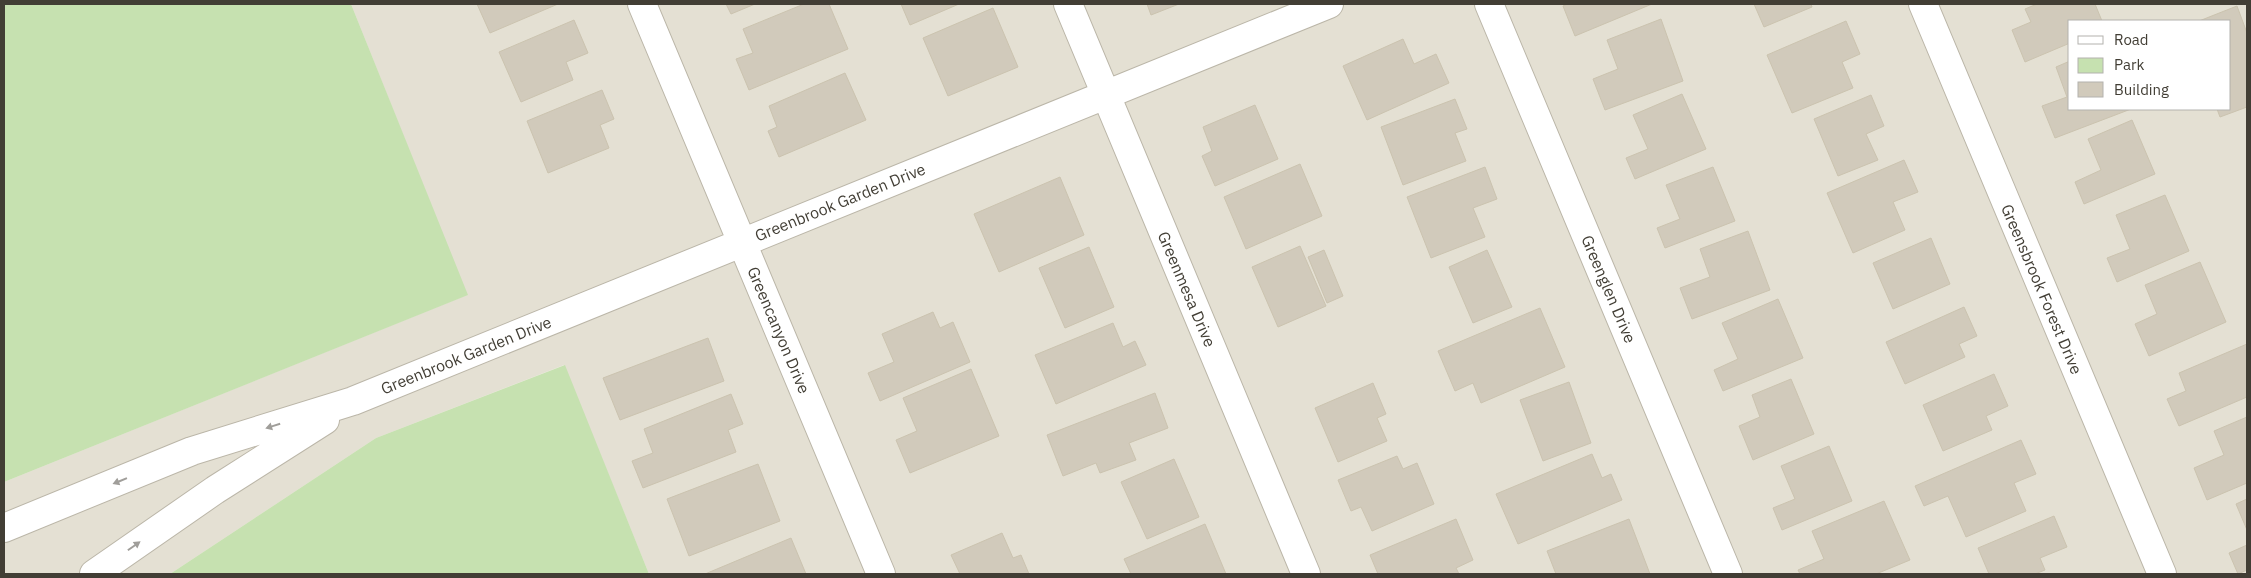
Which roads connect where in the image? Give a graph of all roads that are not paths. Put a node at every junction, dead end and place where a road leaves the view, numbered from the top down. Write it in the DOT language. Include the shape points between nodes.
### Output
graph roads {
  1 [pos="642,4"];
  2 [pos="1068,4"];
  3 [pos="1329,4"];
  4 [pos="1489,4"];
  5 [pos="1922,4"];
  6 [pos="1106,94"];
  7 [pos="742,242"];
  8 [pos="353,402"];
  9 [pos="4,528"];
  10 [pos="94,574"];
  11 [pos="881,574"];
  12 [pos="1306,574"];
  13 [pos="1728,574"];
  14 [pos="2162,574"];
  1 -- 7 [label="street, Greencanyon Drive"];
  2 -- 6 [label="street, Greenmesa Drive"];
  3 -- 6 [label="street, Greenbrook Garden Drive"];
  4 -- 13 [label="street, Greenglen Drive"];
  5 -- 14 [label="street, Greensbrook Forest Drive"];
  6 -- 7 [label="street, Greenbrook Garden Drive"];
  6 -- 12 [label="street, Greenmesa Drive"];
  7 -- 8 [label="street, Greenbrook Garden Drive"];
  7 -- 11 [label="street, Greencanyon Drive"];
  8 -- 9 [label="street, Greenbrook Garden Drive, one-way" via="192,452"];
  10 -- 8 [label="street, Greenbrook Garden Drive, one-way" via="215,490"];
}
